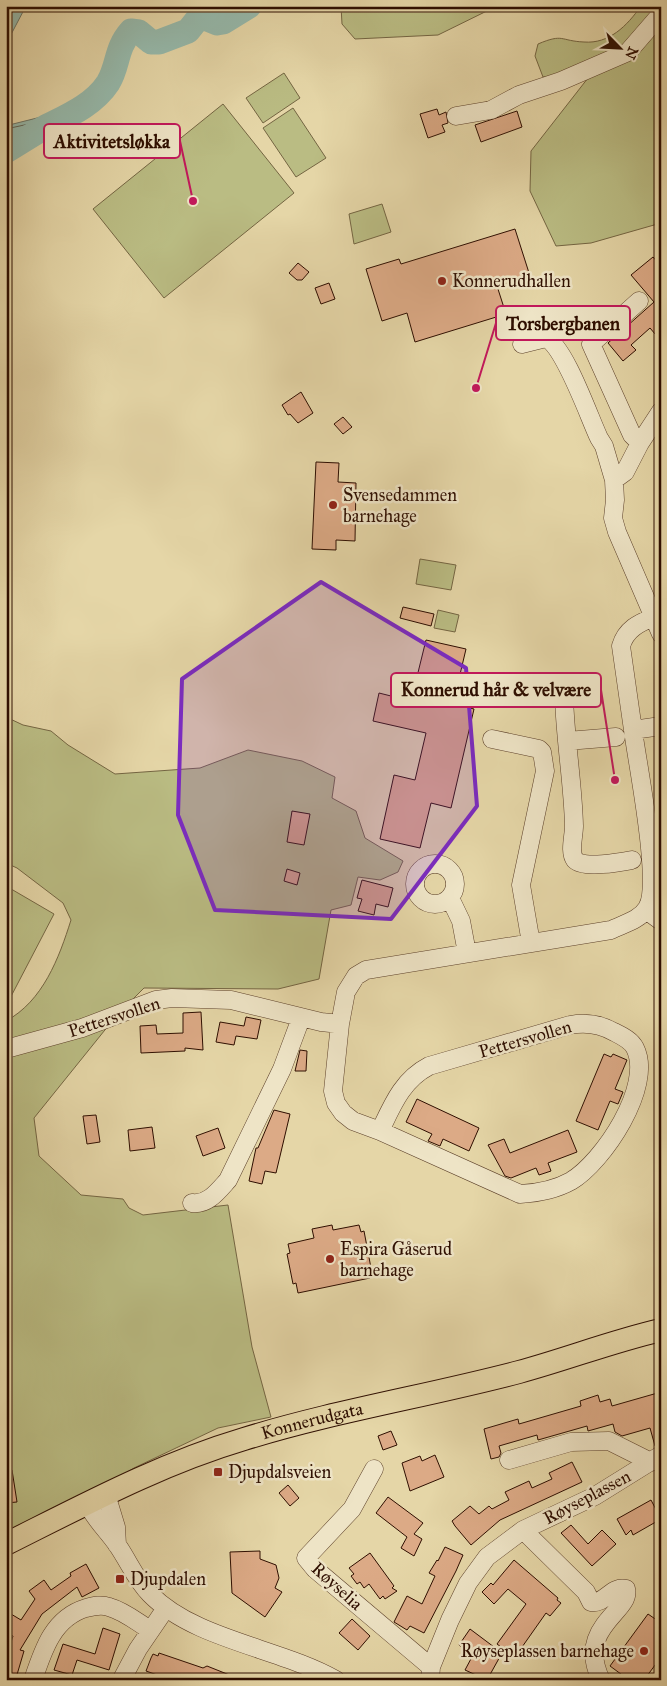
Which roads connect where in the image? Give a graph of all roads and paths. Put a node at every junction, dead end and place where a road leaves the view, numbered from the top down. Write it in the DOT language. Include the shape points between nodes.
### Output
graph roads {
  1 [pos="661,14"];
  2 [pos="456,116"];
  3 [pos="639,301"];
  4 [pos="522,344"];
  5 [pos="661,411"];
  6 [pos="640,442"];
  7 [pos="614,480"];
  8 [pos="654,604"];
  9 [pos="661,634"];
  10 [pos="564,696"];
  11 [pos="661,726"];
  12 [pos="633,730"];
  13 [pos="616,737"];
  14 [pos="492,739"];
  15 [pos="567,741"];
  16 [pos="632,860"];
  17 [pos="450,898"];
  18 [pos="646,910"];
  19 [pos="661,921"];
  20 [pos="531,943"];
  21 [pos="467,953"];
  22 [pos="302,1018"];
  23 [pos="340,1024"];
  24 [pos="6,1049"];
  25 [pos="380,1131"];
  26 [pos="192,1202"];
  27 [pos="661,1325"];
  28 [pos="661,1330"];
  29 [pos="634,1336"];
  30 [pos="656,1458"];
  31 [pos="509,1460"];
  32 [pos="374,1469"];
  33 [pos="96,1499"];
  34 [pos="523,1530"];
  35 [pos="6,1544"];
  36 [pos="166,1608"];
  37 [pos="150,1630"];
  38 [pos="430,1673"];
  39 [pos="119,1679"];
  40 [pos="33,1680"];
  41 [pos="336,1680"];
  42 [pos="601,1680"];
  1 -- 2 [label="street" via="628,52 519,95 491,110"];
  3 -- 6 [label="street" via="592,344 628,419 632,435"];
  4 -- 7 [label="street" via="546,338 552,341 568,366 604,446"];
  5 -- 6 [label="street"];
  6 -- 7 [label="street" via="625,472"];
  7 -- 8 [label="street" via="613,518"];
  8 -- 9 [label="street"];
  8 -- 12 [label="street" via="624,638 622,646"];
  10 -- 15 [label="street"];
  11 -- 12 [label="street"];
  12 -- 18 [label="street" via="650,849 652,890"];
  13 -- 15 [label="street"];
  14 -- 20 [label="street" via="542,752 545,771 521,885"];
  15 -- 16 [label="street" via="574,826 572,853 575,859 589,864"];
  17 -- 17 [label="street" via="439,904 426,902 417,893 415,881 421,869 431,864 445,866 453,874 456,886"];
  17 -- 21 [label="street" via="462,921"];
  18 -- 19 [label="street"];
  18 -- 20 [label="street, Pettersvollen" via="611,930"];
  20 -- 21 [label="street, Pettersvollen"];
  21 -- 23 [label="street, Pettersvollen" via="360,972 346,992"];
  22 -- 23 [label="street, Pettersvollen"];
  22 -- 24 [label="street, Pettersvollen" via="231,1000 172,998 156,1000 82,1028"];
  22 -- 26 [label="street" via="282,1068 228,1180 215,1195 199,1204"];
  23 -- 25 [label="street, Pettersvollen" via="333,1091 336,1103 353,1121"];
  25 -- 25 [label="street, Pettersvollen" via="503,1188 520,1194 538,1193 571,1181 606,1148 619,1130 631,1101 639,1070 638,1055 625,1037 596,1025 579,1023 429,1066 407,1082"];
  27 -- 29 [label="main road, Konnerudgata"];
  28 -- 29 [label="main road, Konnerudgata"];
  29 -- 33 [label="main road, Konnerudgata" via="521,1371 244,1439 156,1471"];
  30 -- 31 [label="street, Røyseplassen" via="609,1441 571,1442"];
  30 -- 34 [label="street, Røyseplassen" via="595,1496"];
  32 -- 38 [label="street, Røyselia" via="352,1510 306,1558"];
  33 -- 35 [label="main road, Konnerudgata"];
  33 -- 36 [label="street" via="116,1527 117,1545 139,1580"];
  34 -- 38 [label="street, Røyseplassen" via="487,1557 468,1583"];
  34 -- 42 [label="street, Røyseplassen" via="594,1603 618,1589 626,1589 594,1646 594,1665"];
  36 -- 37 [label="street"];
  36 -- 41 [label="street" via="203,1628 290,1658"];
  37 -- 39 [label="street"];
  37 -- 40 [label="street" via="108,1606 78,1611 56,1627"];
}
